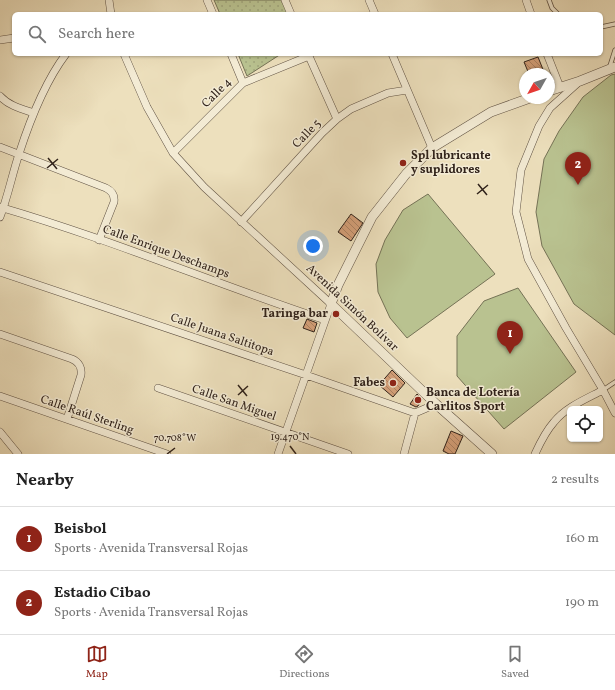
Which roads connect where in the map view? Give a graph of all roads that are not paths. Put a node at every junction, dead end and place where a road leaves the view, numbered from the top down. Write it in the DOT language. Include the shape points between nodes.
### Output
graph roads {
  1 [pos="109,0"];
  2 [pos="207,0"];
  3 [pos="285,0"];
  4 [pos="369,0"];
  5 [pos="526,0"];
  6 [pos="549,0"];
  7 [pos="112,12"];
  8 [pos="212,12"];
  9 [pos="290,12"];
  10 [pos="374,12"];
  11 [pos="531,12"];
  12 [pos="556,12"];
  13 [pos="615,24"];
  14 [pos="603,27"];
  15 [pos="12,38"];
  16 [pos="0,40"];
  17 [pos="615,50"];
  18 [pos="64,56"];
  19 [pos="125,56"];
  20 [pos="232,56"];
  21 [pos="307,56"];
  22 [pos="309,56"];
  23 [pos="393,56"];
  24 [pos="548,56"];
  25 [pos="612,68"];
  26 [pos="580,81"];
  27 [pos="243,83"];
  28 [pos="560,87"];
  29 [pos="555,89"];
  30 [pos="407,90"];
  31 [pos="0,96"];
  32 [pos="519,102"];
  33 [pos="34,113"];
  34 [pos="337,119"];
  35 [pos="0,147"];
  36 [pos="432,148"];
  37 [pos="173,153"];
  38 [pos="19,154"];
  39 [pos="2,207"];
  40 [pos="0,217"];
  41 [pos="241,222"];
  42 [pos="99,240"];
  43 [pos="0,272"];
  44 [pos="331,304"];
  45 [pos="325,320"];
  46 [pos="0,334"];
  47 [pos="306,375"];
  48 [pos="615,382"];
  49 [pos="158,388"];
  50 [pos="603,390"];
  51 [pos="0,396"];
  52 [pos="436,404"];
  53 [pos="415,413"];
  54 [pos="615,413"];
  55 [pos="67,419"];
  56 [pos="0,432"];
  57 [pos="286,433"];
  58 [pos="326,446"];
  59 [pos="18,454"];
  60 [pos="167,454"];
  61 [pos="278,454"];
  62 [pos="323,454"];
  63 [pos="348,454"];
  64 [pos="404,454"];
  65 [pos="492,454"];
  66 [pos="535,454"];
  1 -- 7 [label="street"];
  2 -- 8 [label="street"];
  3 -- 9 [label="street"];
  4 -- 10 [label="street"];
  5 -- 11 [label="street"];
  6 -- 12 [label="lane"];
  13 -- 14 [label="lane"];
  15 -- 16 [label="street"];
  17 -- 25 [label="lane"];
  18 -- 33 [label="street" via="42,93"];
  19 -- 37 [label="street, Avenida Simón Bolívar" via="147,107"];
  20 -- 27 [label="street"];
  21 -- 27 [label="street, Calle 4"];
  22 -- 34 [label="street"];
  23 -- 30 [label="street"];
  24 -- 28 [label="street"];
  25 -- 26 [label="street"];
  26 -- 28 [label="street"];
  26 -- 50 [label="street" via="550,108 539,126 521,170 516,212 528,259"];
  27 -- 37 [label="street, Calle 4"];
  28 -- 29 [label="street"];
  30 -- 34 [label="street, Calle 5" via="388,93 351,109"];
  30 -- 36 [label="street"];
  31 -- 33 [label="street" via="13,106"];
  32 -- 36 [label="street" via="491,112"];
  33 -- 38 [label="street"];
  34 -- 41 [label="street, Calle 5"];
  35 -- 38 [label="street"];
  36 -- 44 [label="street" via="406,174 372,217"];
  37 -- 41 [label="street, Avenida Simón Bolívar"];
  38 -- 39 [label="street"];
  38 -- 42 [label="street" via="106,188 114,194 114,202"];
  39 -- 40 [label="street"];
  39 -- 42 [label="street, Calle Enrique Deschamps"];
  41 -- 44 [label="street, Avenida Simón Bolívar"];
  42 -- 45 [label="street, Calle Enrique Deschamps"];
  43 -- 47 [label="street, Calle Juana Saltitopa"];
  44 -- 45 [label="street"];
  44 -- 52 [label="street, Avenida Simón Bolívar"];
  45 -- 47 [label="street"];
  46 -- 55 [label="street" via="76,361 82,371"];
  47 -- 53 [label="street, Calle Juana Saltitopa"];
  47 -- 57 [label="street"];
  48 -- 50 [label="lane"];
  49 -- 57 [label="street, Calle San Miguel"];
  50 -- 54 [label="street"];
  50 -- 66 [label="street" via="570,407 554,422"];
  51 -- 55 [label="street, Calle Raúl Sterling"];
  52 -- 53 [label="street"];
  52 -- 65 [label="street, Avenida Simón Bolívar"];
  53 -- 64 [label="street"];
  55 -- 60 [label="street, Calle Raúl Sterling"];
  56 -- 59 [label="street"];
  57 -- 58 [label="street, Calle San Miguel"];
  57 -- 61 [label="street"];
  58 -- 62 [label="street"];
  58 -- 63 [label="street, Calle San Miguel"];
}
